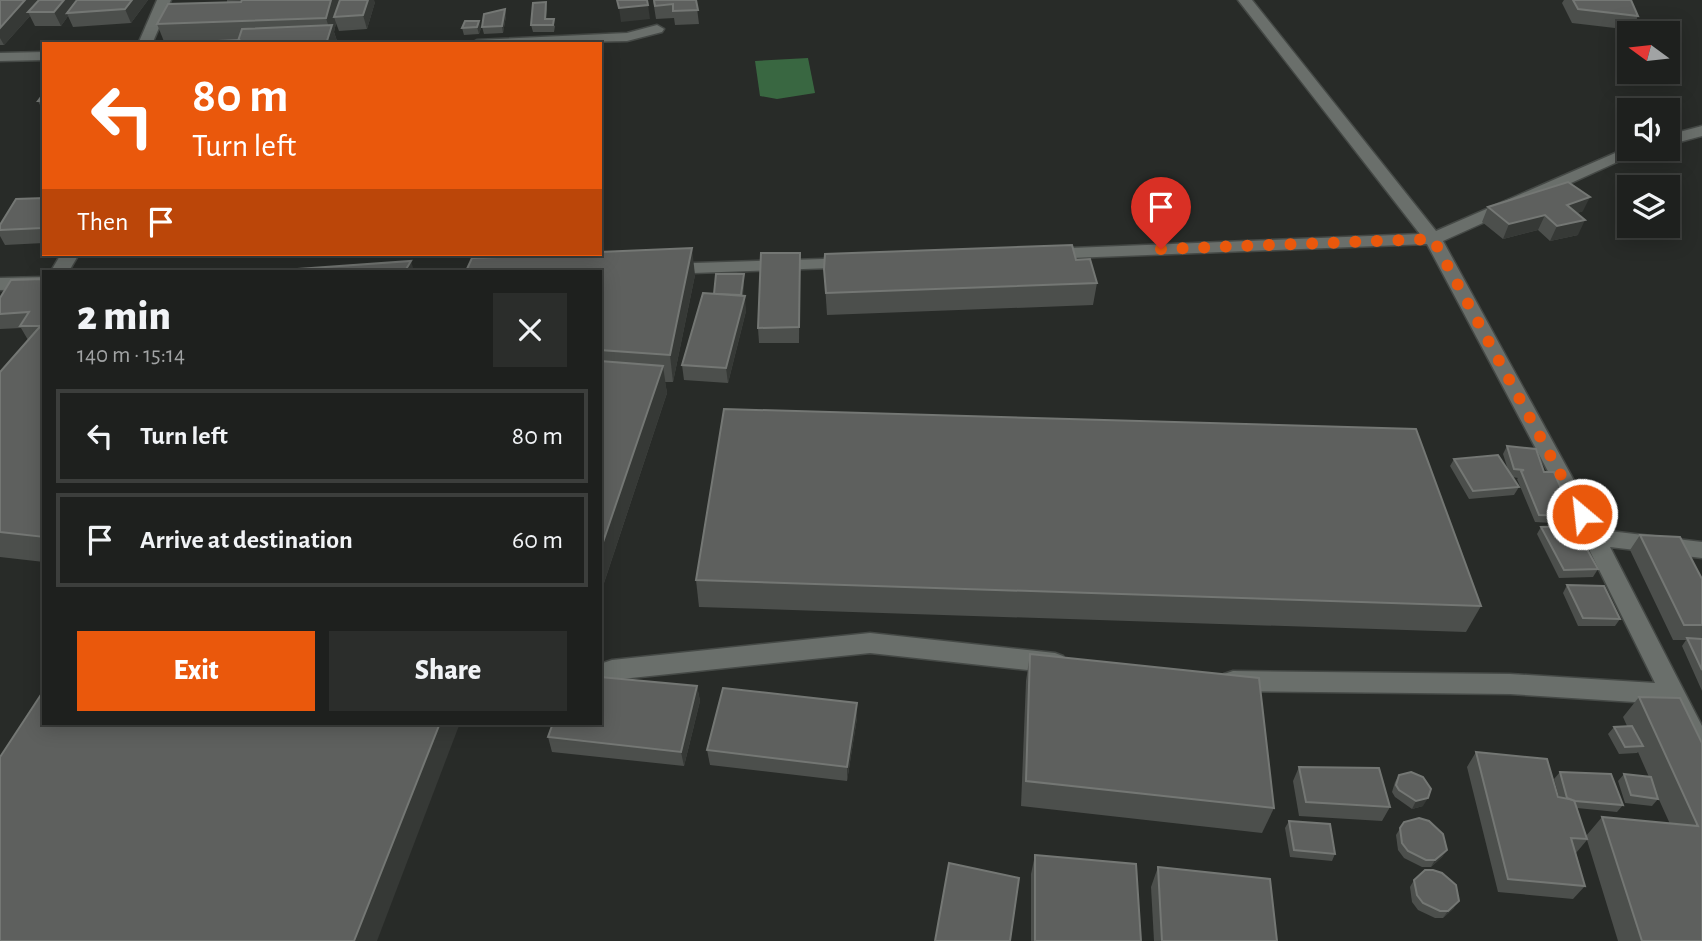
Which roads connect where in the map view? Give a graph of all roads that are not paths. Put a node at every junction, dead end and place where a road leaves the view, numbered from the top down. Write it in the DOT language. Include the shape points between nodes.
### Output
graph roads {
  1 [pos="164,0"];
  2 [pos="1245,0"];
  3 [pos="657,30"];
  4 [pos="146,42"];
  5 [pos="520,42"];
  6 [pos="42,56"];
  7 [pos="0,57"];
  8 [pos="1702,131"];
  9 [pos="1680,137"];
  10 [pos="1617,158"];
  11 [pos="1433,239"];
  12 [pos="1026,255"];
  13 [pos="870,262"];
  14 [pos="642,271"];
  15 [pos="42,283"];
  16 [pos="0,284"];
  17 [pos="1594,537"];
  18 [pos="1702,550"];
  19 [pos="1076,666"];
  20 [pos="612,670"];
  21 [pos="1213,681"];
  22 [pos="1672,694"];
  23 [pos="1702,751"];
  1 -- 4 [label="street"];
  2 -- 11 [label="street"];
  3 -- 5 [label="street" via="627,37"];
  6 -- 7 [label="street"];
  8 -- 9 [label="street"];
  10 -- 11 [label="street"];
  11 -- 12 [label="street"];
  11 -- 17 [label="street"];
  13 -- 14 [label="street"];
  15 -- 16 [label="street"];
  17 -- 18 [label="street"];
  17 -- 22 [label="street"];
  19 -- 20 [label="street" via="870,643"];
  21 -- 22 [label="street" via="1510,684"];
  22 -- 23 [label="street"];
}
